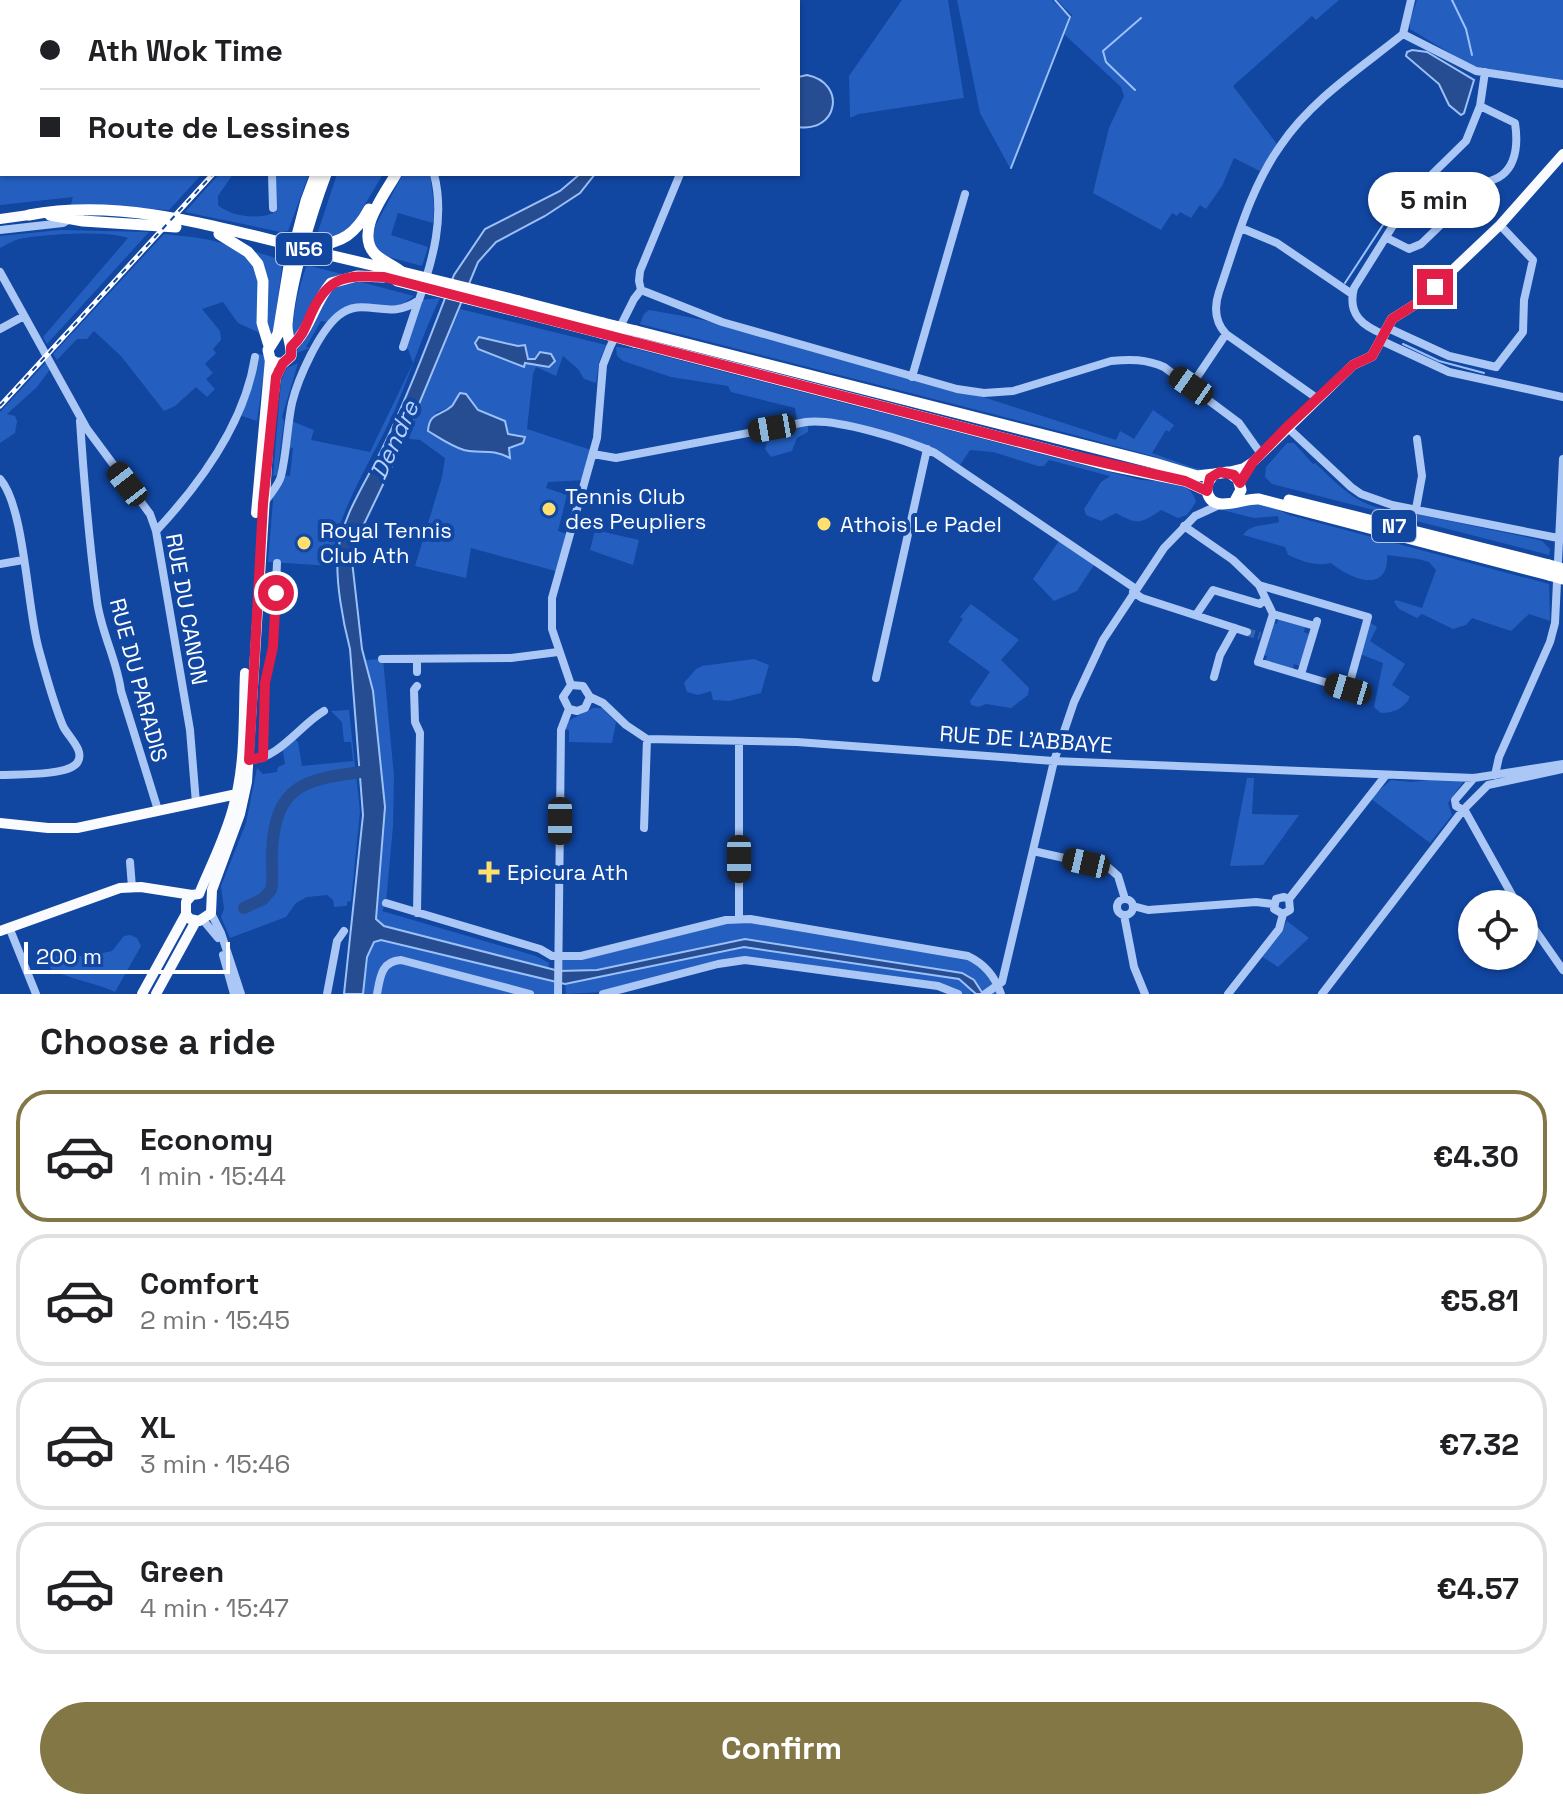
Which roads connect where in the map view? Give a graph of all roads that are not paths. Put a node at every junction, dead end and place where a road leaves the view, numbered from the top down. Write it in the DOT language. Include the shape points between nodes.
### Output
graph roads {
  1 [pos="1411,0"];
  2 [pos="1403,34"];
  3 [pos="1485,72"];
  4 [pos="1563,84"];
  5 [pos="1480,106"];
  6 [pos="1563,154"];
  7 [pos="272,176"];
  8 [pos="315,176"];
  9 [pos="325,176"];
  10 [pos="388,176"];
  11 [pos="395,176"];
  12 [pos="434,176"];
  13 [pos="679,176"];
  14 [pos="965,194"];
  15 [pos="273,208"];
  16 [pos="29,215"];
  17 [pos="0,219"];
  18 [pos="70,219"];
  19 [pos="1500,225"];
  20 [pos="1241,228"];
  21 [pos="0,230"];
  22 [pos="219,234"];
  23 [pos="1387,238"];
  24 [pos="286,248"];
  25 [pos="312,251"];
  26 [pos="0,272"];
  27 [pos="400,276"];
  28 [pos="384,277"];
  29 [pos="641,290"];
  30 [pos="1352,294"];
  31 [pos="419,300"];
  32 [pos="24,316"];
  33 [pos="0,329"];
  34 [pos="1226,334"];
  35 [pos="1385,335"];
  36 [pos="635,336"];
  37 [pos="272,343"];
  38 [pos="403,347"];
  39 [pos="288,353"];
  40 [pos="313,353"];
  41 [pos="255,357"];
  42 [pos="270,359"];
  43 [pos="306,367"];
  44 [pos="1496,367"];
  45 [pos="912,377"];
  46 [pos="1496,383"];
  47 [pos="1191,386"];
  48 [pos="1563,397"];
  49 [pos="1318,399"];
  50 [pos="80,416"];
  51 [pos="1287,427"];
  52 [pos="1417,439"];
  53 [pos="927,449"];
  54 [pos="593,454"];
  55 [pos="1257,458"];
  56 [pos="1563,459"];
  57 [pos="1228,472"];
  58 [pos="1214,474"];
  59 [pos="0,479"];
  60 [pos="1240,484"];
  61 [pos="1208,493"];
  62 [pos="1235,501"];
  63 [pos="263,504"];
  64 [pos="1220,505"];
  65 [pos="1416,509"];
  66 [pos="1195,516"];
  67 [pos="1184,526"];
  68 [pos="156,531"];
  69 [pos="1558,538"];
  70 [pos="23,560"];
  71 [pos="277,563"];
  72 [pos="0,564"];
  73 [pos="1563,569"];
  74 [pos="1549,570"];
  75 [pos="1563,579"];
  76 [pos="1259,585"];
  77 [pos="1135,590"];
  78 [pos="1265,599"];
  79 [pos="1273,614"];
  80 [pos="1196,615"];
  81 [pos="1318,616"];
  82 [pos="1235,628"];
  83 [pos="1247,632"];
  84 [pos="558,652"];
  85 [pos="382,659"];
  86 [pos="417,659"];
  87 [pos="417,672"];
  88 [pos="1301,674"];
  89 [pos="1214,677"];
  90 [pos="876,678"];
  91 [pos="571,685"];
  92 [pos="417,686"];
  93 [pos="590,697"];
  94 [pos="569,709"];
  95 [pos="324,711"];
  96 [pos="647,739"];
  97 [pos="739,741"];
  98 [pos="263,757"];
  99 [pos="249,760"];
  100 [pos="1054,761"];
  101 [pos="1563,766"];
  102 [pos="0,775"];
  103 [pos="1386,775"];
  104 [pos="1474,778"];
  105 [pos="1490,779"];
  106 [pos="237,794"];
  107 [pos="218,799"];
  108 [pos="196,803"];
  109 [pos="1464,809"];
  110 [pos="158,810"];
  111 [pos="233,810"];
  112 [pos="0,823"];
  113 [pos="644,828"];
  114 [pos="232,835"];
  115 [pos="1033,851"];
  116 [pos="130,862"];
  117 [pos="132,887"];
  118 [pos="162,890"];
  119 [pos="1509,890"];
  120 [pos="196,895"];
  121 [pos="1125,899"];
  122 [pos="1289,899"];
  123 [pos="210,901"];
  124 [pos="386,903"];
  125 [pos="1273,904"];
  126 [pos="1133,906"];
  127 [pos="417,913"];
  128 [pos="1283,914"];
  129 [pos="196,915"];
  130 [pos="1124,915"];
  131 [pos="739,918"];
  132 [pos="5,929"];
  133 [pos="342,932"];
  134 [pos="1538,934"];
  135 [pos="559,959"];
  136 [pos="1563,970"];
  137 [pos="1000,990"];
  138 [pos="36,994"];
  139 [pos="142,994"];
  140 [pos="156,994"];
  141 [pos="234,994"];
  142 [pos="241,994"];
  143 [pos="327,994"];
  144 [pos="377,994"];
  145 [pos="530,994"];
  146 [pos="558,994"];
  147 [pos="603,994"];
  148 [pos="958,994"];
  149 [pos="985,994"];
  150 [pos="1145,994"];
  151 [pos="1228,994"];
  152 [pos="1322,994"];
  1 -- 2 [label="street"];
  2 -- 3 [label="street"];
  2 -- 20 [label="street" via="1327,95 1281,144"];
  3 -- 4 [label="street"];
  3 -- 5 [label="street"];
  5 -- 23 [label="street" via="1466,141 1414,192"];
  5 -- 23 [label="street" via="1515,123 1508,172 1485,182 1421,244 1409,249"];
  6 -- 19 [label="main road"];
  7 -- 15 [label="street"];
  8 -- 37 [label="highway, N56"];
  9 -- 39 [label="highway, N56" via="295,283"];
  10 -- 25 [label="highway" via="350,236"];
  11 -- 27 [label="highway" via="368,235 377,256"];
  12 -- 31 [label="street" via="437,237"];
  13 -- 29 [label="street" via="640,271"];
  14 -- 45 [label="street"];
  16 -- 17 [label="main road"];
  16 -- 18 [label="highway"];
  16 -- 24 [label="highway" via="75,209 140,213 218,227"];
  18 -- 21 [label="street"];
  18 -- 22 [label="highway"];
  19 -- 35 [label="main road" via="1419,302 1397,314"];
  19 -- 44 [label="street" via="1533,260 1523,332"];
  20 -- 30 [label="street" via="1277,243"];
  20 -- 34 [label="street" via="1216,301"];
  22 -- 24 [label="highway"];
  22 -- 37 [label="highway" via="258,264 262,323"];
  23 -- 30 [label="street"];
  24 -- 25 [label="highway, bridge"];
  25 -- 27 [label="highway"];
  25 -- 28 [label="highway"];
  26 -- 32 [label="street, RUE DU CANON"];
  27 -- 28 [label="highway"];
  27 -- 36 [label="highway, bridge"];
  28 -- 39 [label="highway" via="357,276 331,283"];
  29 -- 45 [label="street" via="722,322"];
  29 -- 54 [label="street" via="603,365"];
  30 -- 35 [label="street" via="1359,321"];
  31 -- 38 [label="street"];
  31 -- 40 [label="street" via="395,311 362,307 344,312"];
  32 -- 33 [label="street"];
  32 -- 50 [label="street, RUE DU CANON"];
  34 -- 47 [label="street"];
  34 -- 49 [label="street"];
  35 -- 44 [label="street"];
  35 -- 46 [label="street" via="1446,371"];
  35 -- 49 [label="main road" via="1372,356 1353,365"];
  36 -- 58 [label="highway" via="1188,474"];
  36 -- 61 [label="highway" via="1074,456 1185,481"];
  37 -- 39 [label="highway" via="281,340"];
  37 -- 42 [label="highway, N56"];
  39 -- 40 [label="street"];
  39 -- 42 [label="highway" via="276,363"];
  39 -- 43 [label="street"];
  39 -- 63 [label="main road, N56" via="272,399"];
  40 -- 43 [label="street"];
  41 -- 68 [label="street" via="244,398 217,451"];
  42 -- 106 [label="main road, N56"];
  43 -- 63 [label="street" via="292,402 280,479"];
  44 -- 46 [label="street"];
  45 -- 47 [label="street" via="998,393 1111,361 1136,359 1164,367"];
  46 -- 48 [label="street"];
  47 -- 55 [label="street" via="1239,423"];
  49 -- 51 [label="main road"];
  50 -- 68 [label="street, RUE DU CANON" via="150,514"];
  50 -- 110 [label="street, RUE DU PARADIS" via="97,602"];
  51 -- 55 [label="main road"];
  51 -- 65 [label="street" via="1361,494"];
  52 -- 65 [label="street" via="1422,476"];
  53 -- 54 [label="street" via="817,421 616,458"];
  53 -- 77 [label="street"];
  53 -- 90 [label="street"];
  54 -- 84 [label="street" via="552,598 550,622"];
  55 -- 57 [label="main road"];
  55 -- 60 [label="main road"];
  56 -- 69 [label="street"];
  57 -- 58 [label="highway"];
  57 -- 60 [label="highway"];
  58 -- 61 [label="highway"];
  59 -- 70 [label="street" via="11,501"];
  60 -- 62 [label="highway"];
  60 -- 74 [label="highway, N7"];
  61 -- 64 [label="highway"];
  61 -- 66 [label="street"];
  62 -- 64 [label="highway"];
  62 -- 74 [label="highway, N7" via="1259,499"];
  63 -- 99 [label="main road, N56"];
  64 -- 66 [label="street"];
  65 -- 69 [label="street"];
  66 -- 67 [label="street"];
  67 -- 76 [label="street"];
  67 -- 77 [label="street"];
  68 -- 108 [label="street, RUE DU CANON" via="190,730"];
  69 -- 105 [label="street" via="1553,632"];
  70 -- 72 [label="street"];
  70 -- 102 [label="street" via="37,646 64,727 80,753 70,768"];
  71 -- 98 [label="street"];
  73 -- 74 [label="highway, N7, bridge"];
  74 -- 75 [label="highway, N7, bridge"];
  76 -- 78 [label="street"];
  76 -- 81 [label="street"];
  77 -- 80 [label="street" via="1142,598"];
  77 -- 100 [label="street" via="1079,689"];
  78 -- 79 [label="street"];
  78 -- 80 [label="street" via="1260,604 1213,590"];
  79 -- 81 [label="street"];
  79 -- 88 [label="street" via="1258,662"];
  80 -- 82 [label="street"];
  81 -- 88 [label="street"];
  81 -- 88 [label="street" via="1368,617 1348,689"];
  82 -- 83 [label="street"];
  82 -- 89 [label="street"];
  84 -- 86 [label="street"];
  84 -- 91 [label="street"];
  85 -- 86 [label="street"];
  86 -- 87 [label="street"];
  91 -- 93 [label="street" via="583,686"];
  91 -- 94 [label="street" via="563,697"];
  92 -- 127 [label="street"];
  93 -- 94 [label="street" via="585,708"];
  93 -- 96 [label="street"];
  94 -- 135 [label="street" via="561,730"];
  95 -- 98 [label="street"];
  96 -- 97 [label="street, RUE DE L'ABBAYE"];
  96 -- 113 [label="street"];
  97 -- 100 [label="street, RUE DE L'ABBAYE"];
  97 -- 131 [label="street"];
  98 -- 99 [label="street"];
  99 -- 114 [label="main road, N56"];
  100 -- 103 [label="street, RUE DE L'ABBAYE"];
  100 -- 115 [label="street"];
  101 -- 105 [label="street, RUE DE L'ABBAYE"];
  103 -- 104 [label="street, RUE DE L'ABBAYE"];
  103 -- 122 [label="street"];
  104 -- 105 [label="street, RUE DE L'ABBAYE"];
  104 -- 109 [label="street" via="1455,800"];
  105 -- 109 [label="street"];
  106 -- 107 [label="main road"];
  106 -- 111 [label="main road, N56"];
  106 -- 114 [label="main road" via="241,797"];
  107 -- 108 [label="main road"];
  107 -- 111 [label="main road"];
  108 -- 110 [label="main road"];
  109 -- 119 [label="street"];
  109 -- 152 [label="street"];
  110 -- 112 [label="main road" via="77,828"];
  111 -- 120 [label="main road, N56"];
  114 -- 123 [label="main road, N56"];
  115 -- 121 [label="street" via="1109,868 1118,876"];
  115 -- 137 [label="street"];
  116 -- 117 [label="street"];
  117 -- 118 [label="main road"];
  117 -- 132 [label="main road" via="103,892"];
  118 -- 120 [label="main road"];
  118 -- 129 [label="main road"];
  120 -- 123 [label="main road"];
  120 -- 129 [label="main road"];
  121 -- 126 [label="street"];
  121 -- 130 [label="street" via="1118,906"];
  122 -- 125 [label="street"];
  122 -- 128 [label="street" via="1290,910"];
  123 -- 129 [label="main road"];
  124 -- 127 [label="street"];
  125 -- 126 [label="street" via="1148,910"];
  125 -- 128 [label="street"];
  126 -- 130 [label="street"];
  127 -- 135 [label="street"];
  128 -- 151 [label="street" via="1279,929"];
  129 -- 139 [label="main road"];
  129 -- 140 [label="main road"];
  129 -- 141 [label="street" via="216,934"];
  129 -- 142 [label="street" via="221,933"];
  130 -- 150 [label="street"];
  131 -- 135 [label="street"];
  131 -- 137 [label="street" via="968,956 980,961"];
  132 -- 138 [label="street"];
  133 -- 143 [label="street"];
  134 -- 136 [label="street"];
  135 -- 146 [label="street"];
  137 -- 149 [label="street"];
  144 -- 145 [label="street" via="382,970 392,960"];
  147 -- 148 [label="street" via="745,960 938,986"];
}
